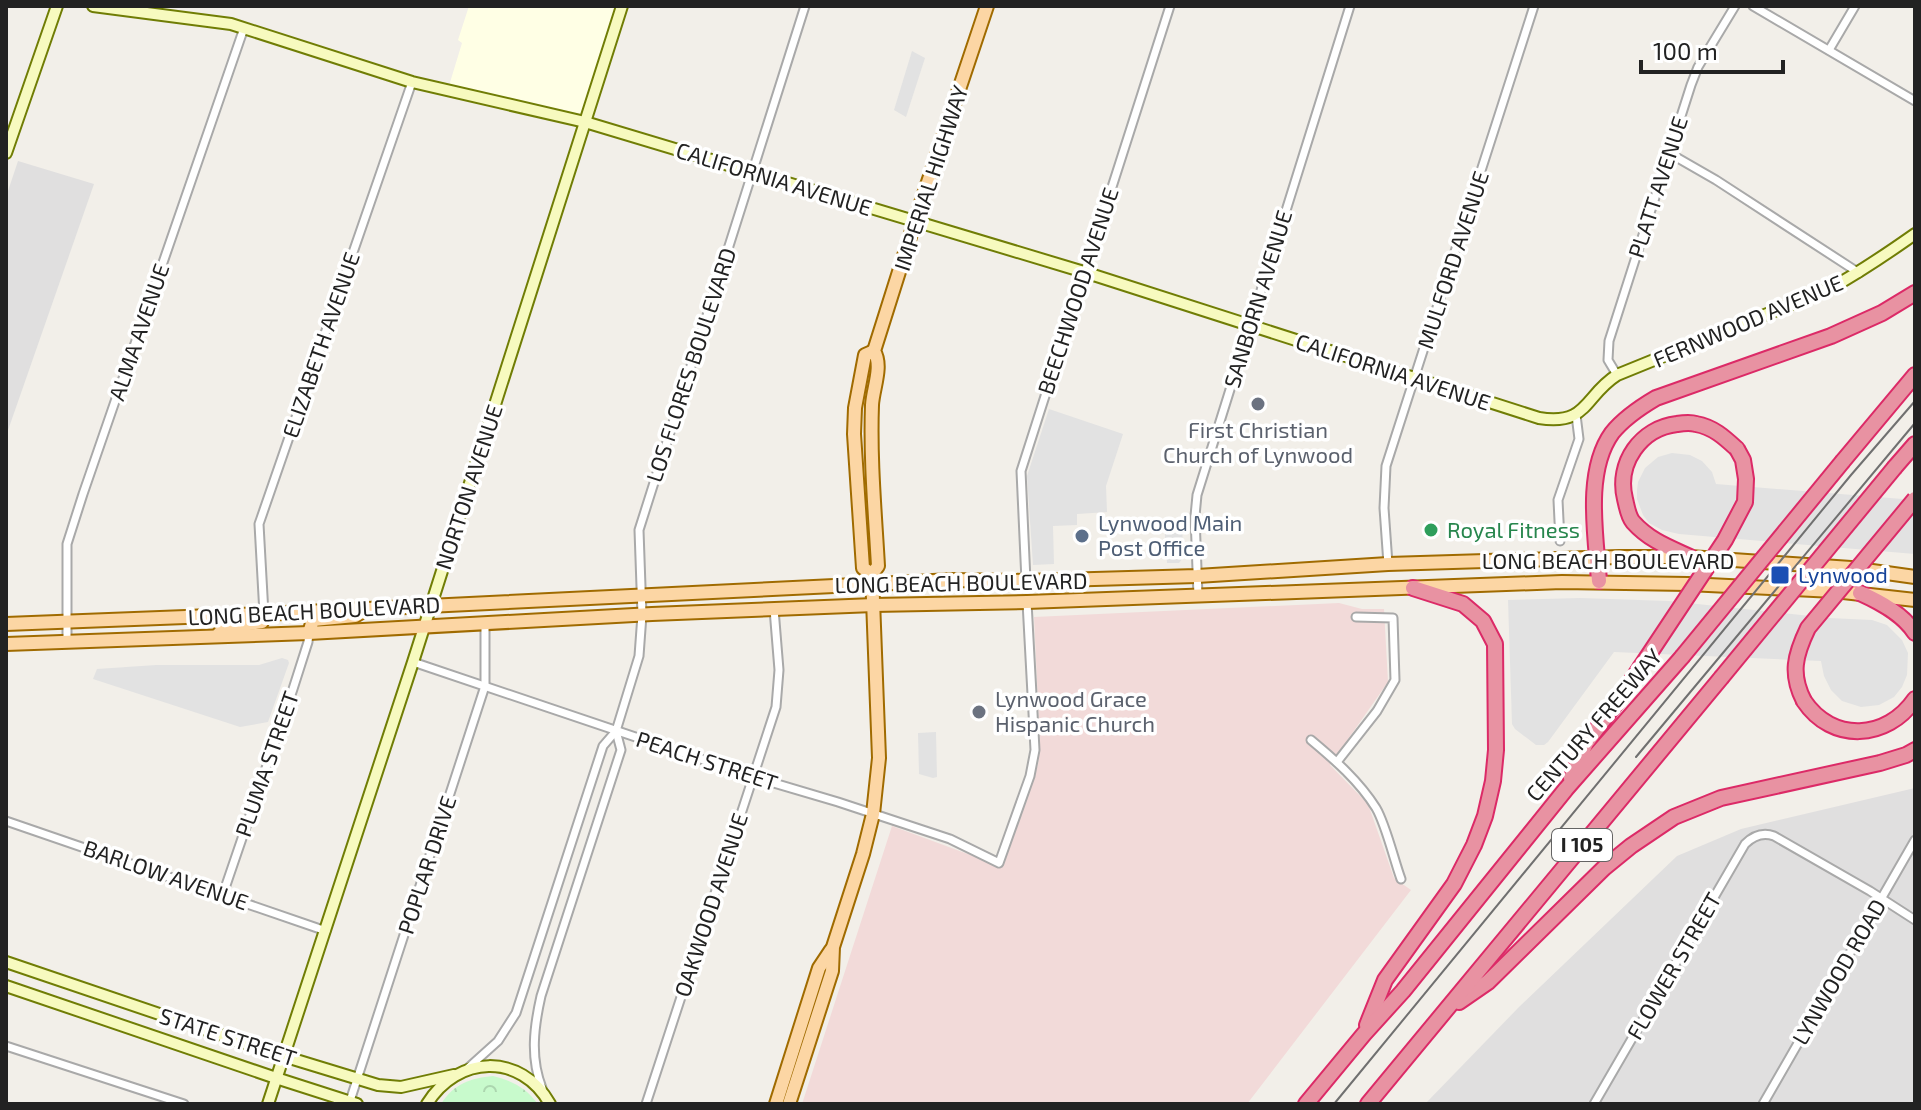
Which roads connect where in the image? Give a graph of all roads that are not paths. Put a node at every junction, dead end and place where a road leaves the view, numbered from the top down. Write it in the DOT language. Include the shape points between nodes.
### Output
graph roads {
  1 [pos="57,6"];
  2 [pos="93,6"];
  3 [pos="622,6"];
  4 [pos="805,6"];
  5 [pos="987,6"];
  6 [pos="1170,6"];
  7 [pos="1350,6"];
  8 [pos="1534,6"];
  9 [pos="1735,6"];
  10 [pos="1753,6"];
  11 [pos="1855,6"];
  12 [pos="244,28"];
  13 [pos="1829,50"];
  14 [pos="412,82"];
  15 [pos="1915,101"];
  16 [pos="585,122"];
  17 [pos="10,132"];
  18 [pos="6,153"];
  19 [pos="1669,153"];
  20 [pos="751,173"];
  21 [pos="915,221"];
  22 [pos="1915,234"];
  23 [pos="1084,272"];
  24 [pos="1859,273"];
  25 [pos="1915,293"];
  26 [pos="1250,326"];
  27 [pos="1617,375"];
  28 [pos="1915,375"];
  29 [pos="1415,379"];
  30 [pos="1576,415"];
  31 [pos="1915,444"];
  32 [pos="1915,499"];
  33 [pos="1560,541"];
  34 [pos="1690,557"];
  35 [pos="1597,558"];
  36 [pos="1388,564"];
  37 [pos="1197,576"];
  38 [pos="1915,577"];
  39 [pos="872,579"];
  40 [pos="1026,581"];
  41 [pos="1599,581"];
  42 [pos="1413,588"];
  43 [pos="1860,593"];
  44 [pos="641,595"];
  45 [pos="1198,596"];
  46 [pos="1915,600"];
  47 [pos="1027,602"];
  48 [pos="432,604"];
  49 [pos="874,605"];
  50 [pos="363,608"];
  51 [pos="774,609"];
  52 [pos="264,614"];
  53 [pos="642,615"];
  54 [pos="1356,617"];
  55 [pos="67,622"];
  56 [pos="485,623"];
  57 [pos="6,624"];
  58 [pos="425,626"];
  59 [pos="309,633"];
  60 [pos="1915,633"];
  61 [pos="217,636"];
  62 [pos="67,643"];
  63 [pos="6,644"];
  64 [pos="413,662"];
  65 [pos="485,686"];
  66 [pos="1915,699"];
  67 [pos="616,731"];
  68 [pos="1311,740"];
  69 [pos="1915,750"];
  70 [pos="1337,762"];
  71 [pos="753,777"];
  72 [pos="1566,789"];
  73 [pos="873,814"];
  74 [pos="6,821"];
  75 [pos="1915,840"];
  76 [pos="1401,879"];
  77 [pos="223,894"];
  78 [pos="1881,899"];
  79 [pos="1915,920"];
  80 [pos="326,931"];
  81 [pos="833,947"];
  82 [pos="6,962"];
  83 [pos="41,974"];
  84 [pos="6,986"];
  85 [pos="34,995"];
  86 [pos="1445,1012"];
  87 [pos="1364,1034"];
  88 [pos="6,1046"];
  89 [pos="283,1056"];
  90 [pos="466,1069"];
  91 [pos="454,1075"];
  92 [pos="276,1078"];
  93 [pos="358,1079"];
  94 [pos="547,1099"];
  95 [pos="352,1103"];
  96 [pos="184,1104"];
  97 [pos="268,1104"];
  98 [pos="427,1104"];
  99 [pos="646,1104"];
  100 [pos="776,1104"];
  101 [pos="789,1104"];
  102 [pos="1306,1104"];
  103 [pos="1368,1104"];
  104 [pos="1594,1104"];
  105 [pos="1763,1104"];
  1 -- 17 [label="street"];
  2 -- 12 [label="street, CALIFORNIA AVENUE"];
  3 -- 16 [label="street, NORTON AVENUE"];
  4 -- 20 [label="street, LOS FLORES BOULEVARD"];
  5 -- 21 [label="main road, IMPERIAL HIGHWAY"];
  6 -- 23 [label="street, BEECHWOOD AVENUE"];
  7 -- 26 [label="street, SANBORN AVENUE"];
  8 -- 29 [label="street, MULFORD AVENUE"];
  9 -- 19 [label="street, PLATT AVENUE" via="1694,75"];
  10 -- 13 [label="street"];
  11 -- 13 [label="street"];
  12 -- 14 [label="street, CALIFORNIA AVENUE"];
  12 -- 55 [label="street, ALMA AVENUE" via="67,544"];
  13 -- 15 [label="street"];
  14 -- 16 [label="street, CALIFORNIA AVENUE"];
  14 -- 52 [label="street, ELIZABETH AVENUE" via="259,524"];
  16 -- 20 [label="street, CALIFORNIA AVENUE"];
  16 -- 48 [label="street, NORTON AVENUE"];
  17 -- 18 [label="street"];
  19 -- 24 [label="street"];
  19 -- 27 [label="street, PLATT AVENUE" via="1609,341 1608,360"];
  20 -- 21 [label="street, CALIFORNIA AVENUE"];
  20 -- 44 [label="street, LOS FLORES BOULEVARD" via="639,530"];
  21 -- 23 [label="street, CALIFORNIA AVENUE"];
  21 -- 39 [label="main road, IMPERIAL HIGHWAY" via="874,351 865,355 855,408 863,568"];
  22 -- 24 [label="street, FERNWOOD AVENUE"];
  23 -- 26 [label="street, CALIFORNIA AVENUE"];
  23 -- 40 [label="street, BEECHWOOD AVENUE" via="1021,471"];
  24 -- 27 [label="street, FERNWOOD AVENUE"];
  25 -- 35 [label="highway" via="1831,336 1656,398 1631,413 1611,434 1600,457 1594,495"];
  26 -- 29 [label="street, CALIFORNIA AVENUE"];
  26 -- 37 [label="street, SANBORN AVENUE" via="1197,495"];
  27 -- 30 [label="street"];
  28 -- 72 [label="highway, CENTURY FREEWAY / I 105, bridge"];
  29 -- 30 [label="street, CALIFORNIA AVENUE" via="1539,418 1553,421"];
  29 -- 36 [label="street, MULFORD AVENUE" via="1386,466"];
  30 -- 33 [label="street" via="1579,439 1558,500"];
  31 -- 86 [label="highway, I 105, bridge"];
  32 -- 66 [label="highway, bridge" via="1808,628 1797,650 1795,670 1797,688 1813,714 1853,732 1891,723"];
  34 -- 35 [label="main road, LONG BEACH BOULEVARD"];
  34 -- 38 [label="main road, LONG BEACH BOULEVARD"];
  34 -- 72 [label="highway, bridge" via="1650,539 1630,519 1623,489 1627,460 1636,444 1673,424 1693,423 1720,432 1737,449 1746,479 1745,502 1725,540 1586,743"];
  35 -- 36 [label="main road, LONG BEACH BOULEVARD"];
  35 -- 41 [label="highway"];
  36 -- 37 [label="main road, LONG BEACH BOULEVARD"];
  37 -- 40 [label="main road, LONG BEACH BOULEVARD"];
  37 -- 45 [label="street, SANBORN AVENUE"];
  39 -- 40 [label="main road, LONG BEACH BOULEVARD"];
  39 -- 44 [label="main road, LONG BEACH BOULEVARD"];
  39 -- 49 [label="main road, IMPERIAL HIGHWAY"];
  41 -- 42 [label="main road, LONG BEACH BOULEVARD"];
  41 -- 43 [label="main road, LONG BEACH BOULEVARD"];
  42 -- 45 [label="main road, LONG BEACH BOULEVARD"];
  42 -- 87 [label="highway" via="1463,604 1483,621 1495,644 1493,781 1474,845 1454,884 1385,980"];
  43 -- 46 [label="main road, LONG BEACH BOULEVARD"];
  43 -- 60 [label="highway"];
  44 -- 48 [label="main road, LONG BEACH BOULEVARD"];
  44 -- 53 [label="street, LOS FLORES BOULEVARD"];
  45 -- 47 [label="main road, LONG BEACH BOULEVARD"];
  47 -- 49 [label="main road, LONG BEACH BOULEVARD"];
  47 -- 73 [label="street, PEACH STREET" via="1035,750 999,863 950,839"];
  48 -- 50 [label="main road, LONG BEACH BOULEVARD"];
  48 -- 58 [label="street, NORTON AVENUE"];
  49 -- 51 [label="main road, LONG BEACH BOULEVARD"];
  49 -- 73 [label="main road, IMPERIAL HIGHWAY" via="879,758"];
  50 -- 52 [label="main road, LONG BEACH BOULEVARD"];
  50 -- 59 [label="main road" via="355,616 313,620"];
  51 -- 53 [label="main road, LONG BEACH BOULEVARD"];
  51 -- 71 [label="street, OAKWOOD AVENUE" via="776,707"];
  52 -- 55 [label="main road, LONG BEACH BOULEVARD"];
  52 -- 61 [label="main road" via="262,622 228,627"];
  53 -- 56 [label="main road, LONG BEACH BOULEVARD"];
  53 -- 67 [label="street, LOS FLORES BOULEVARD" via="639,656"];
  54 -- 70 [label="street" via="1393,618 1395,679"];
  55 -- 57 [label="main road, LONG BEACH BOULEVARD"];
  55 -- 62 [label="street, ALMA AVENUE"];
  56 -- 58 [label="main road, LONG BEACH BOULEVARD"];
  56 -- 65 [label="street, POPLAR DRIVE"];
  58 -- 59 [label="main road, LONG BEACH BOULEVARD"];
  58 -- 64 [label="street, NORTON AVENUE"];
  59 -- 61 [label="main road, LONG BEACH BOULEVARD"];
  59 -- 77 [label="street, PLUMA STREET"];
  61 -- 62 [label="main road, LONG BEACH BOULEVARD"];
  62 -- 63 [label="main road, LONG BEACH BOULEVARD"];
  64 -- 65 [label="street, PEACH STREET"];
  64 -- 80 [label="street, NORTON AVENUE"];
  65 -- 67 [label="street, PEACH STREET"];
  65 -- 93 [label="street, POPLAR DRIVE"];
  67 -- 71 [label="street, PEACH STREET"];
  67 -- 90 [label="street, LOS FLORES BOULEVARD" via="603,746 516,1013 498,1041"];
  67 -- 94 [label="street, LOS FLORES BOULEVARD" via="621,750 536,1018 537,1077"];
  68 -- 70 [label="street"];
  69 -- 86 [label="highway" via="1880,763 1721,798 1674,817 1604,868 1488,982"];
  70 -- 76 [label="street" via="1377,811"];
  71 -- 73 [label="street, PEACH STREET"];
  71 -- 99 [label="street, OAKWOOD AVENUE"];
  72 -- 87 [label="highway, CENTURY FREEWAY / I 105"];
  73 -- 81 [label="main road, IMPERIAL HIGHWAY"];
  74 -- 77 [label="street, BARLOW AVENUE"];
  75 -- 78 [label="street, LYNWOOD ROAD"];
  77 -- 80 [label="street, BARLOW AVENUE"];
  78 -- 79 [label="street"];
  78 -- 104 [label="street, FLOWER STREET" via="1774,836 1759,834 1745,844"];
  78 -- 105 [label="street, LYNWOOD ROAD"];
  80 -- 89 [label="street, NORTON AVENUE"];
  81 -- 100 [label="main road, IMPERIAL HIGHWAY" via="819,968"];
  81 -- 101 [label="main road, IMPERIAL HIGHWAY" via="832,971"];
  82 -- 83 [label="street, STATE STREET"];
  83 -- 85 [label="street"];
  83 -- 89 [label="street, STATE STREET"];
  84 -- 85 [label="street, STATE STREET"];
  85 -- 92 [label="street, STATE STREET"];
  86 -- 103 [label="highway, I 105"];
  87 -- 102 [label="highway, CENTURY FREEWAY / I 105"];
  88 -- 96 [label="street"];
  89 -- 92 [label="street, NORTON AVENUE"];
  89 -- 93 [label="street, STATE STREET"];
  90 -- 91 [label="street"];
  90 -- 94 [label="street" via="509,1069 529,1078"];
  91 -- 93 [label="street, STATE STREET" via="401,1087"];
  91 -- 98 [label="street"];
  92 -- 95 [label="street, STATE STREET"];
  92 -- 97 [label="street, NORTON AVENUE"];
  93 -- 95 [label="street, POPLAR DRIVE"];
}
